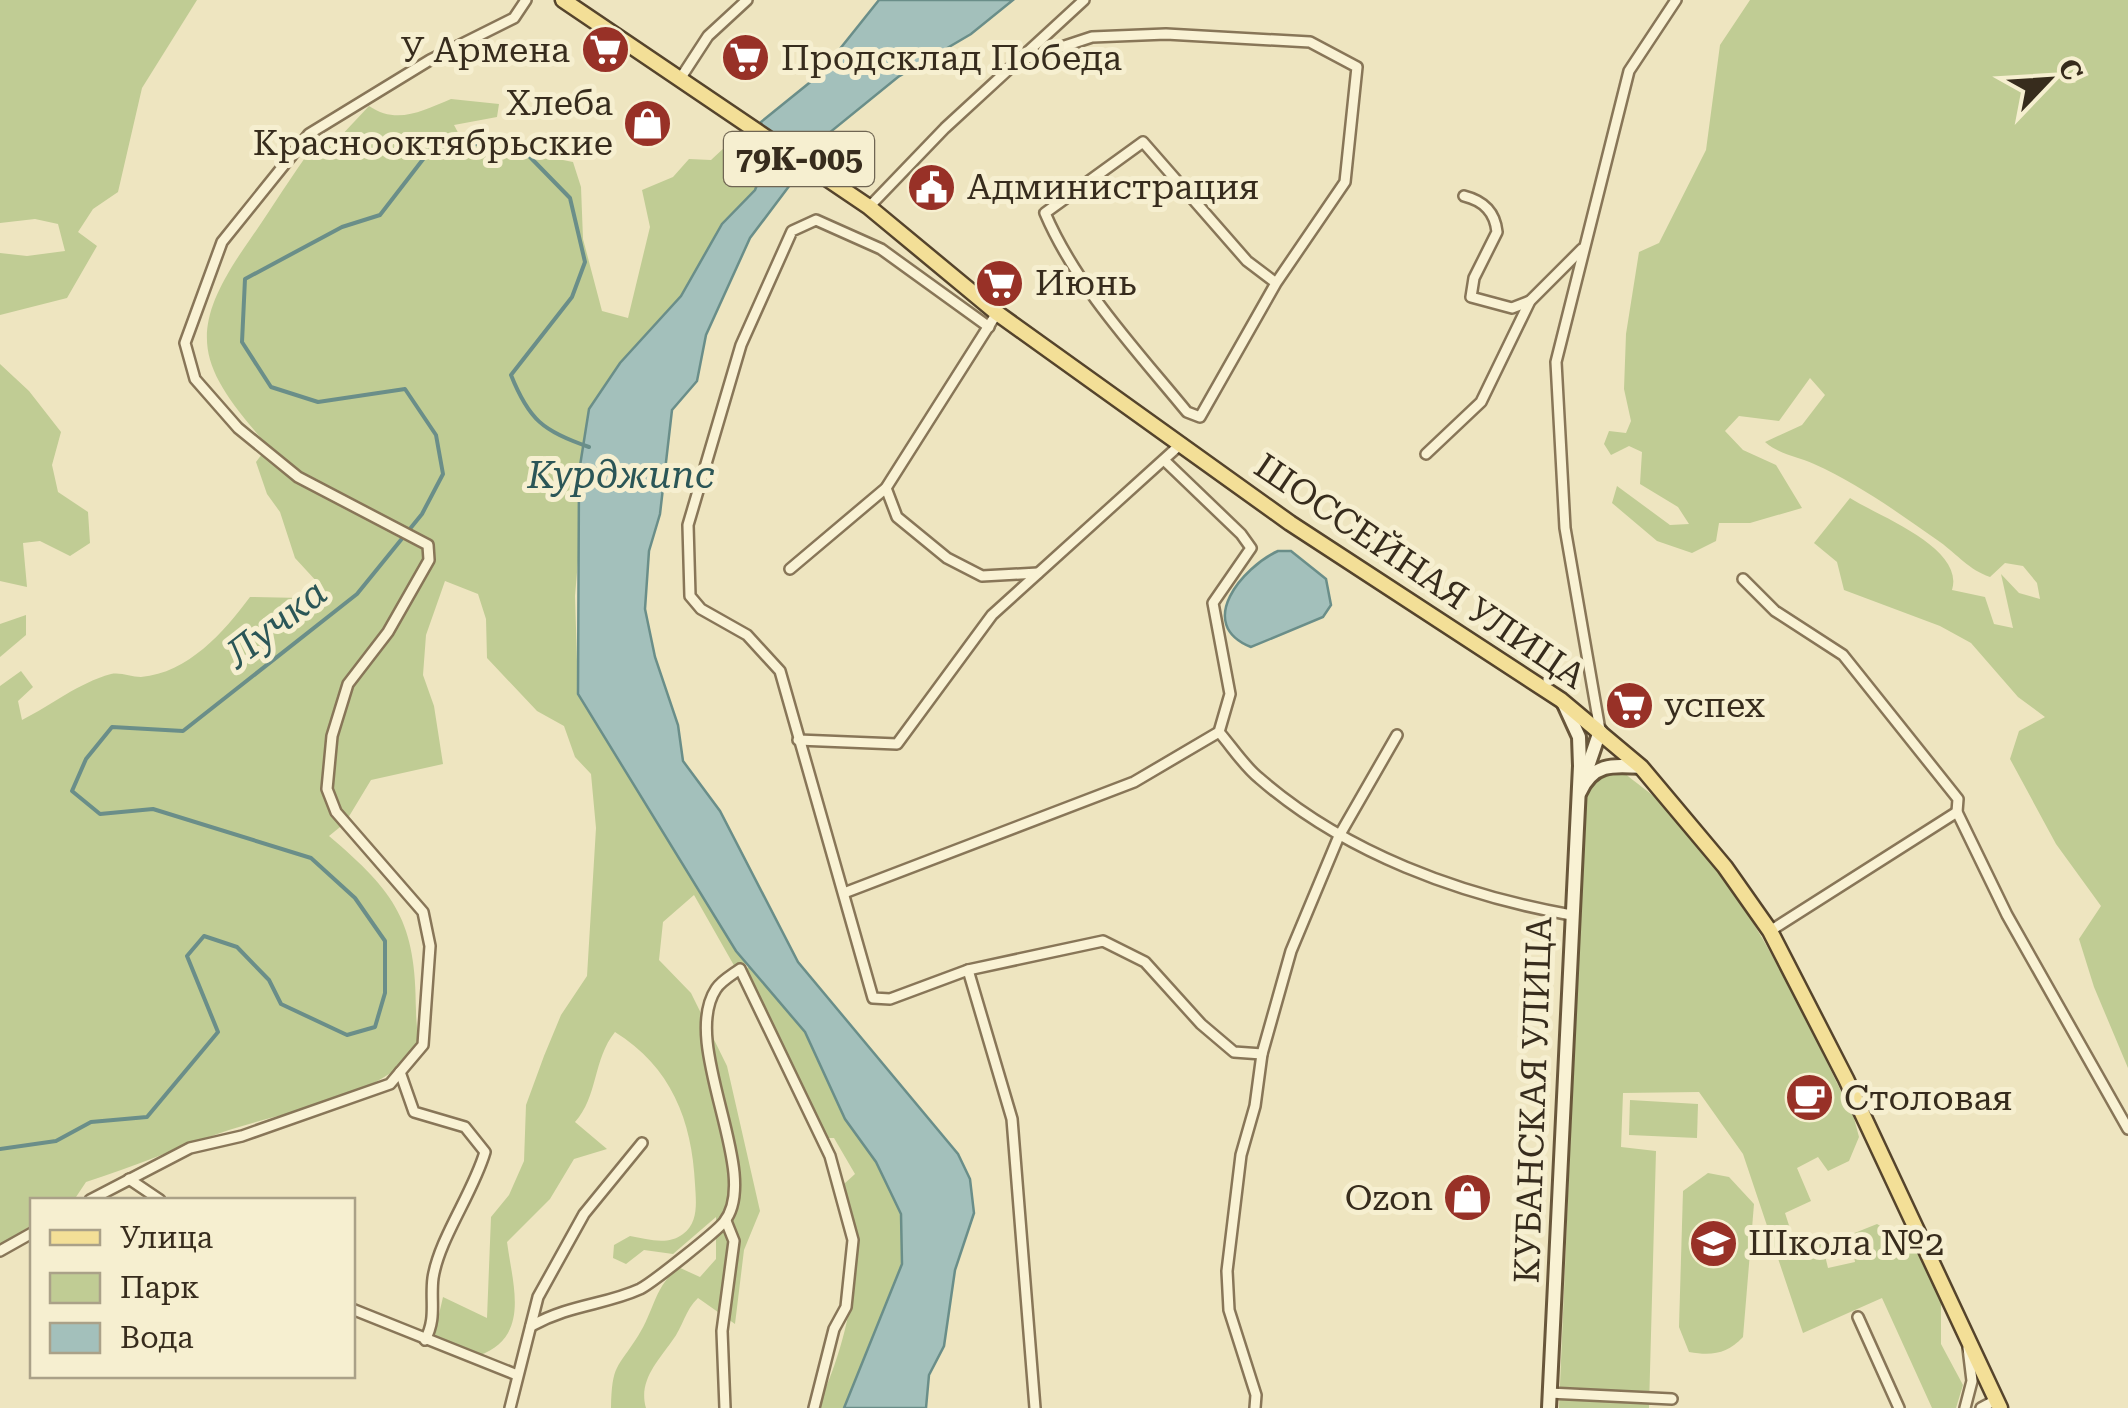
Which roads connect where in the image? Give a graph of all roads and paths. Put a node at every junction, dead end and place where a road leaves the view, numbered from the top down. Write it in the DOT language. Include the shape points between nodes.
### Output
graph roads {
  1 [pos="526,0"];
  2 [pos="562,0"];
  3 [pos="747,0"];
  4 [pos="1084,0"];
  5 [pos="1676,0"];
  6 [pos="1016,62"];
  7 [pos="680,79"];
  8 [pos="1464,196"];
  9 [pos="869,207"];
  10 [pos="1582,248"];
  11 [pos="1276,283"];
  12 [pos="1530,301"];
  13 [pos="997,313"];
  14 [pos="989,327"];
  15 [pos="1182,444"];
  16 [pos="1426,454"];
  17 [pos="1164,460"];
  18 [pos="886,488"];
  19 [pos="790,569"];
  20 [pos="1041,572"];
  21 [pos="1743,579"];
  22 [pos="1562,700"];
  23 [pos="1600,731"];
  24 [pos="1220,732"];
  25 [pos="1397,735"];
  26 [pos="798,740"];
  27 [pos="1641,767"];
  28 [pos="1579,794"];
  29 [pos="1957,812"];
  30 [pos="1339,836"];
  31 [pos="844,894"];
  32 [pos="1571,916"];
  33 [pos="1770,932"];
  34 [pos="968,970"];
  35 [pos="1262,1054"];
  36 [pos="400,1072"];
  37 [pos="2128,1129"];
  38 [pos="642,1142"];
  39 [pos="128,1180"];
  40 [pos="94,1198"];
  41 [pos="157,1198"];
  42 [pos="726,1220"];
  43 [pos="30,1234"];
  44 [pos="0,1251"];
  45 [pos="355,1311"];
  46 [pos="1858,1318"];
  47 [pos="532,1326"];
  48 [pos="425,1340"];
  49 [pos="1967,1340"];
  50 [pos="517,1375"];
  51 [pos="1672,1399"];
  52 [pos="1549,1401"];
  53 [pos="1998,1404"];
  54 [pos="510,1408"];
  55 [pos="725,1408"];
  56 [pos="814,1408"];
  57 [pos="1035,1408"];
  58 [pos="1255,1408"];
  59 [pos="1899,1408"];
  60 [pos="1965,1408"];
  61 [pos="1981,1408"];
  1 -- 36 [label="street" via="514,18 309,134 222,242 185,343 196,379 238,428 298,477 428,545 429,560 388,632 348,684 332,736 327,790 336,812 417,903 430,946 423,1045"];
  2 -- 7 [label="main road, ШОССЕЙНАЯ УЛИЦА / 79К-005"];
  3 -- 7 [label="street" via="708,36"];
  4 -- 6 [label="street"];
  5 -- 10 [label="street" via="1629,70"];
  6 -- 9 [label="street"];
  6 -- 11 [label="street" via="1092,38 1166,34 1310,42 1358,67 1346,182"];
  7 -- 9 [label="main road, ШОССЕЙНАЯ УЛИЦА / 79К-005"];
  8 -- 12 [label="street" via="1490,211 1496,232 1471,297 1512,308"];
  9 -- 13 [label="main road, ШОССЕЙНАЯ УЛИЦА / 79К-005"];
  10 -- 12 [label="street"];
  10 -- 23 [label="street" via="1556,362 1565,528"];
  11 -- 11 [label="street" via="1246,261 1144,142 1045,213 1126,338 1187,412 1200,417"];
  12 -- 16 [label="street" via="1492,388"];
  13 -- 14 [label="street"];
  13 -- 15 [label="main road, ШОССЕЙНАЯ УЛИЦА / 79К-005"];
  14 -- 18 [label="street"];
  14 -- 26 [label="street" via="881,248 816,220 792,232 742,345 688,526 690,596 747,635 780,671"];
  15 -- 17 [label="street"];
  15 -- 22 [label="main road, ШОССЕЙНАЯ УЛИЦА / 79К-005" via="1290,523"];
  17 -- 20 [label="street"];
  17 -- 24 [label="street" via="1250,548 1213,603 1230,694"];
  18 -- 19 [label="street"];
  18 -- 20 [label="street" via="897,517 947,558 982,576"];
  20 -- 26 [label="street" via="992,615 898,744"];
  21 -- 29 [label="street" via="1775,611 1843,655 1958,799"];
  22 -- 23 [label="main road, ШОССЕЙНАЯ УЛИЦА / 79К-005"];
  22 -- 28 [label="main road" via="1579,737"];
  23 -- 27 [label="main road, ШОССЕЙНАЯ УЛИЦА / 79К-005"];
  23 -- 28 [label="main road"];
  24 -- 30 [label="street" via="1256,777"];
  24 -- 31 [label="street" via="1134,782"];
  25 -- 30 [label="street"];
  26 -- 31 [label="street"];
  27 -- 28 [label="main road" via="1605,766 1586,779"];
  27 -- 33 [label="main road, ШОССЕЙНАЯ УЛИЦА / 79К-005"];
  28 -- 32 [label="main road, КУБАНСКАЯ УЛИЦА"];
  29 -- 33 [label="street"];
  29 -- 37 [label="street"];
  30 -- 32 [label="street" via="1422,874"];
  30 -- 35 [label="street" via="1291,951"];
  31 -- 34 [label="street" via="873,998 890,999"];
  32 -- 52 [label="main road, КУБАНСКАЯ УЛИЦА"];
  33 -- 49 [label="main road, ШОССЕЙНАЯ УЛИЦА / 79К-005"];
  34 -- 35 [label="street" via="1103,940 1145,962 1234,1052"];
  34 -- 57 [label="street" via="1012,1118"];
  35 -- 58 [label="street" via="1256,1106 1240,1155 1227,1270 1229,1310"];
  36 -- 39 [label="street" via="390,1084 190,1148"];
  36 -- 48 [label="street" via="414,1112 465,1127 486,1152 433,1278 435,1305"];
  38 -- 47 [label="street" via="584,1214 538,1297"];
  39 -- 40 [label="street"];
  39 -- 41 [label="street"];
  42 -- 47 [label="street" via="641,1288"];
  42 -- 55 [label="street" via="734,1241 722,1332"];
  42 -- 56 [label="street" via="734,1188 707,1040 710,1002 740,969 830,1156 853,1240 846,1306"];
  43 -- 44 [label="street"];
  45 -- 48 [label="street"];
  46 -- 59 [label="street"];
  47 -- 50 [label="street"];
  48 -- 50 [label="street"];
  49 -- 53 [label="main road, ШОССЕЙНАЯ УЛИЦА / 79К-005"];
  49 -- 60 [label="street" via="1972,1381"];
  50 -- 54 [label="street"];
  51 -- 52 [label="street"];
  53 -- 61 [label="street"];
}
